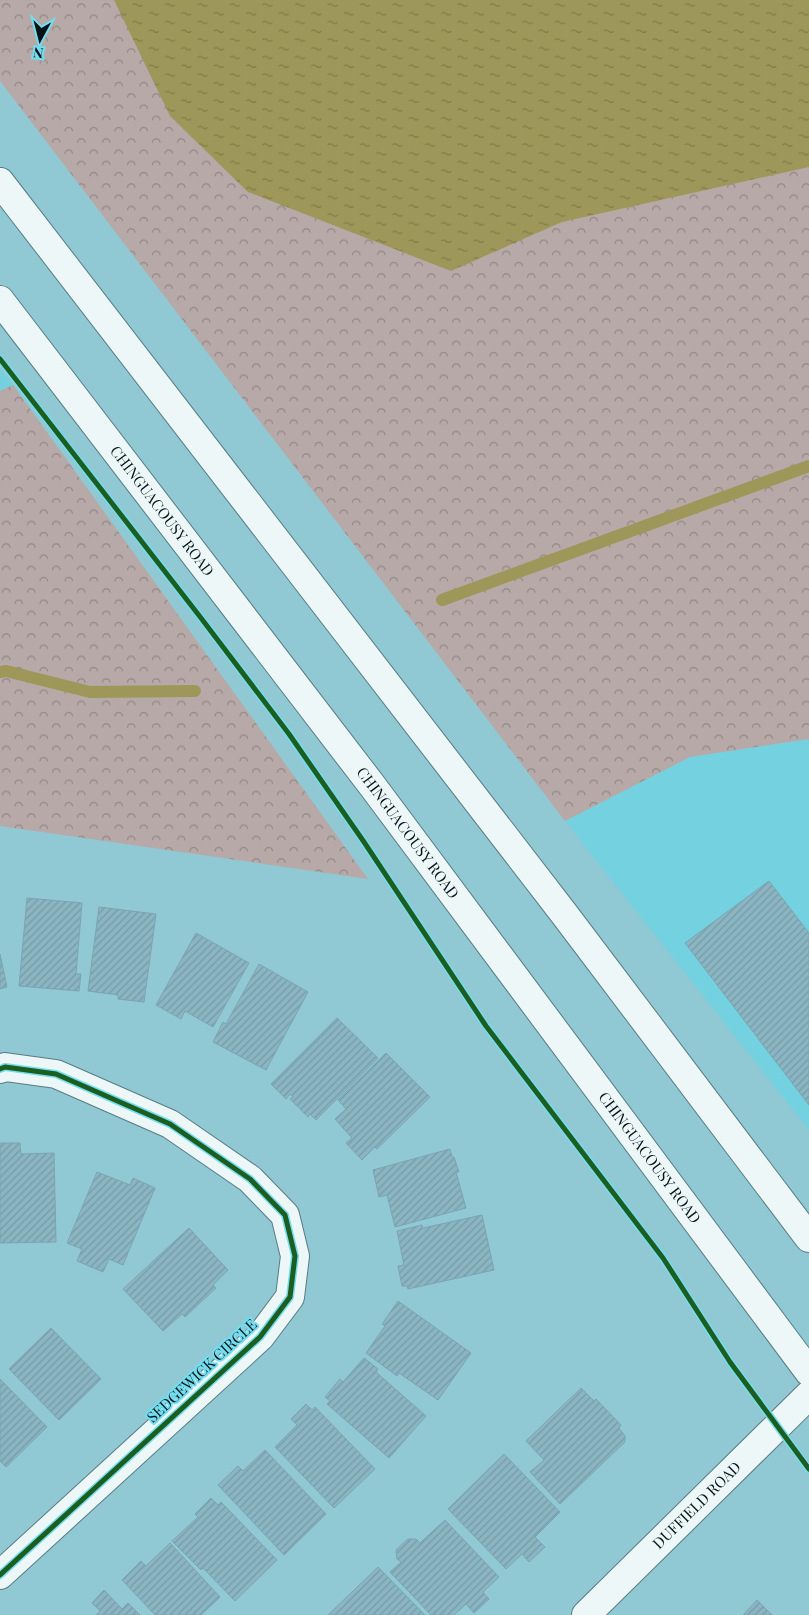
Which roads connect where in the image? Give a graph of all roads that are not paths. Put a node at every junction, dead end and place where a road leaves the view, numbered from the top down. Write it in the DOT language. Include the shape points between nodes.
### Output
graph roads {
  1 [pos="0,182"];
  2 [pos="0,300"];
  3 [pos="0,1069"];
  4 [pos="809,1238"];
  5 [pos="809,1372"];
  6 [pos="809,1395"];
  7 [pos="0,1575"];
  8 [pos="586,1615"];
  1 -- 4 [label="main road" via="565,915"];
  2 -- 5 [label="main road, CHINGUACOUSY ROAD" via="374,788"];
  3 -- 7 [label="main road, SEDGEWICK CIRCLE" via="56,1074 170,1124 250,1179 285,1215 295,1256 290,1298 260,1337"];
  6 -- 8 [label="main road, DUFFIELD ROAD"];
}
